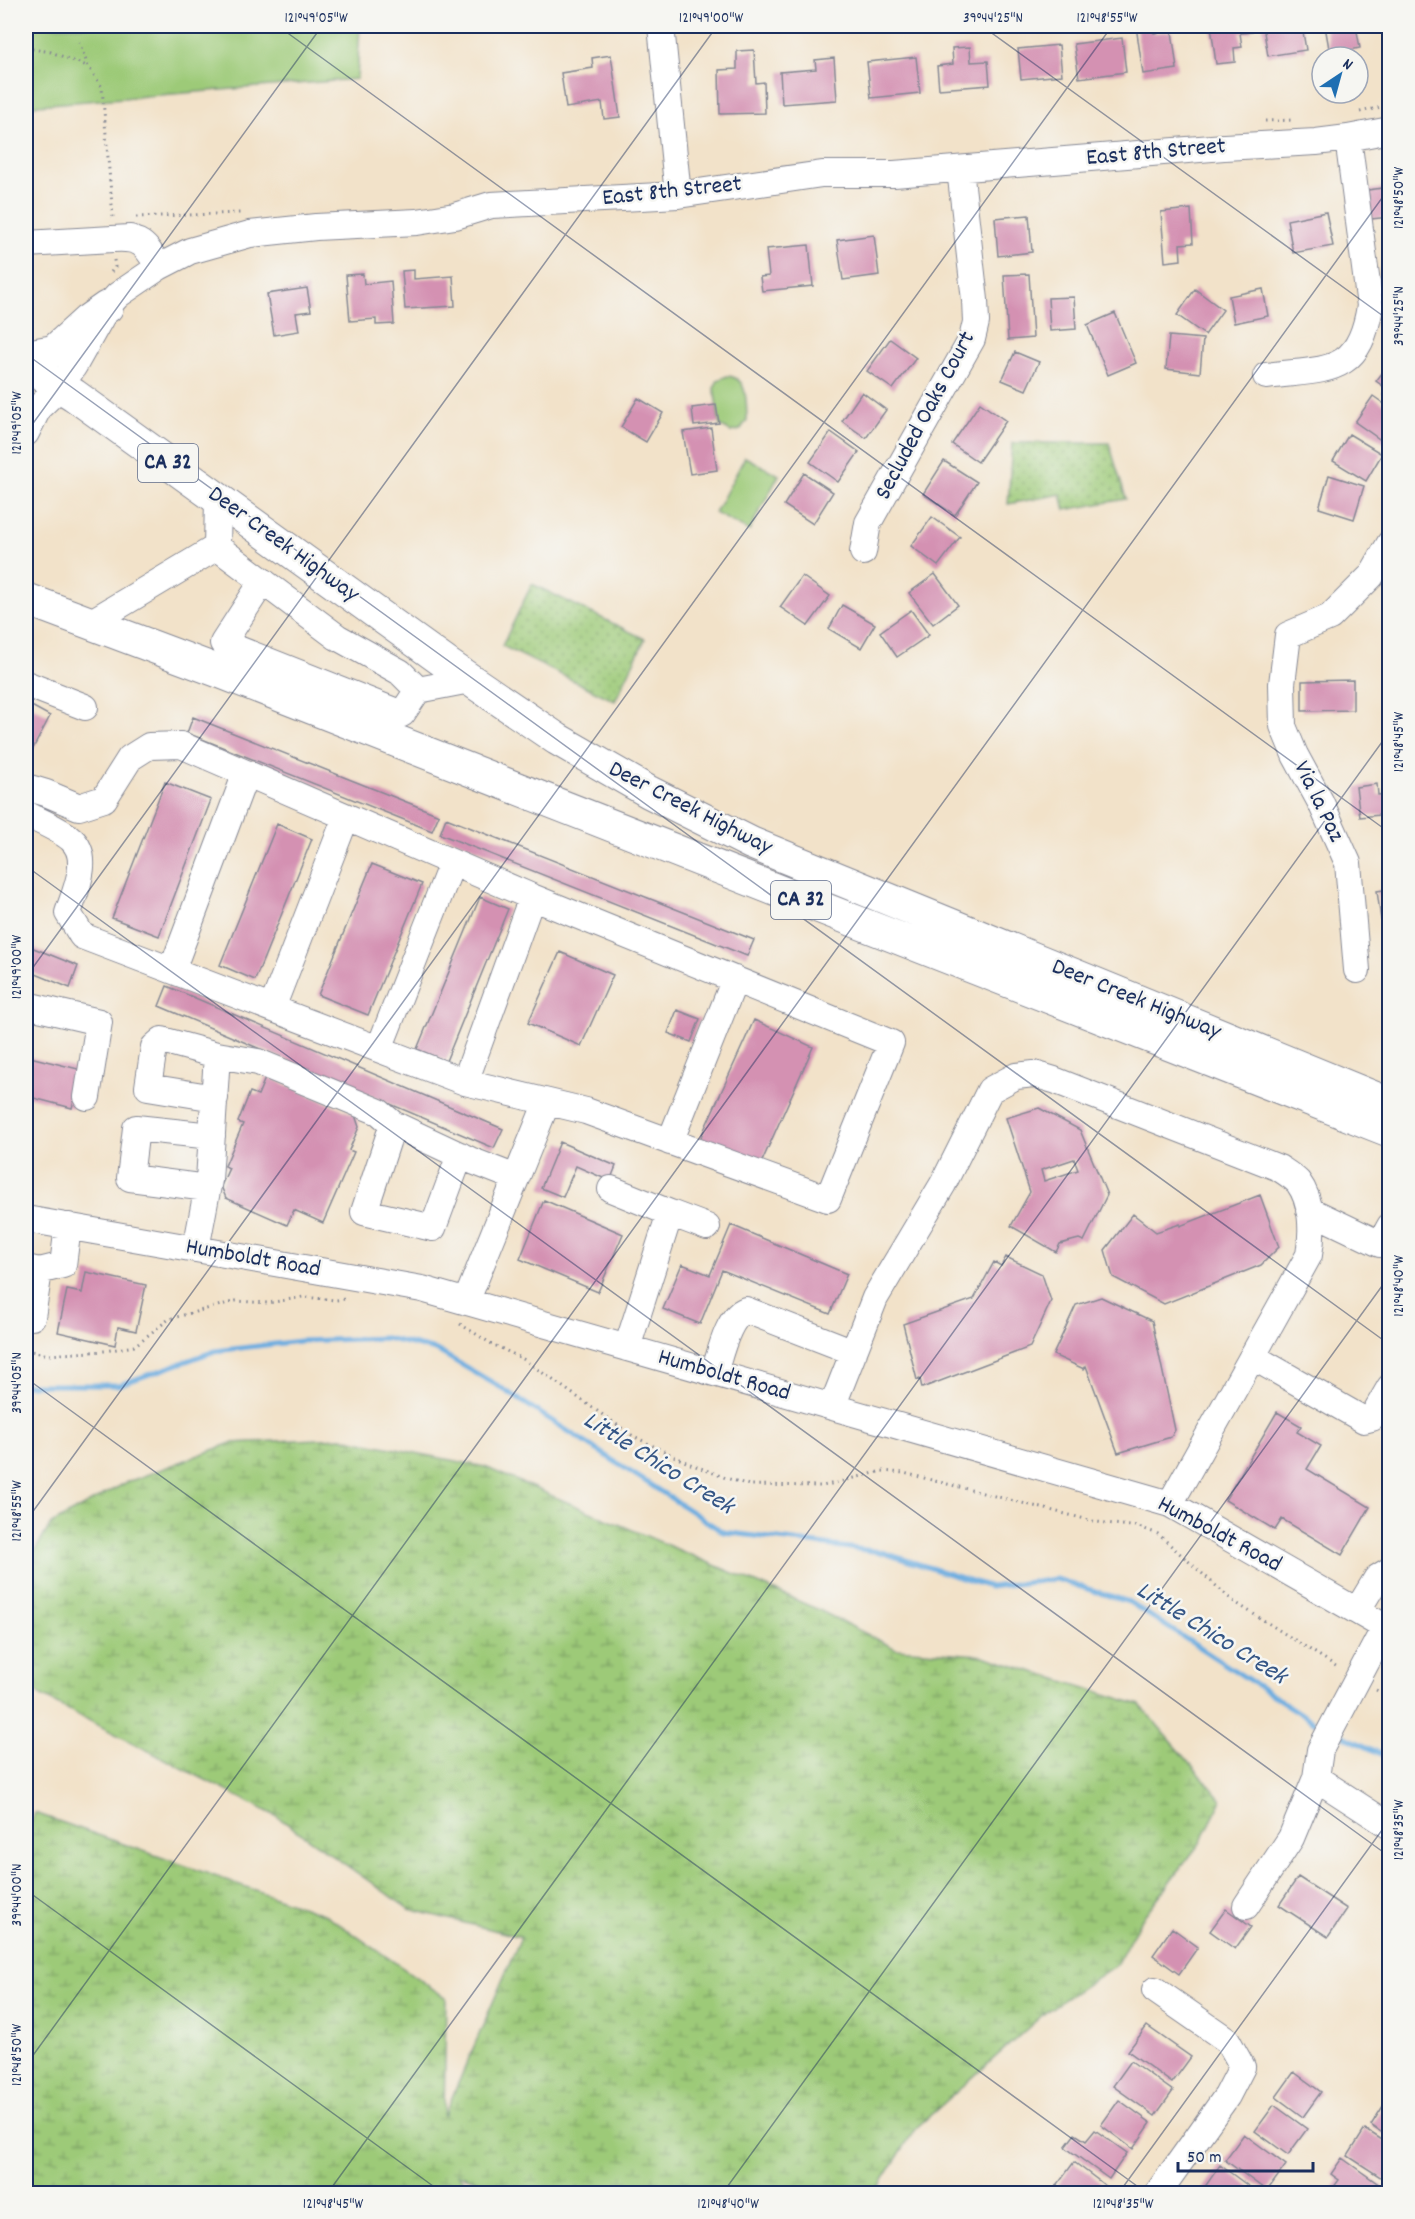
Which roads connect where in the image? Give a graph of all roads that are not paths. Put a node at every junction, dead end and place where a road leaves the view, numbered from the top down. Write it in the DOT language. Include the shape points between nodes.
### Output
graph roads {
  1 [pos="661,26"];
  2 [pos="1389,130"];
  3 [pos="1348,138"];
  4 [pos="960,169"];
  5 [pos="678,195"];
  6 [pos="26,244"];
  7 [pos="159,267"];
  8 [pos="107,307"];
  9 [pos="26,356"];
  10 [pos="26,365"];
  11 [pos="1266,376"];
  12 [pos="61,386"];
  13 [pos="26,433"];
  14 [pos="218,499"];
  15 [pos="1389,543"];
  16 [pos="217,547"];
  17 [pos="863,552"];
  18 [pos="262,581"];
  19 [pos="26,599"];
  20 [pos="90,623"];
  21 [pos="223,658"];
  22 [pos="470,680"];
  23 [pos="26,684"];
  24 [pos="418,690"];
  25 [pos="85,707"];
  26 [pos="246,773"];
  27 [pos="26,787"];
  28 [pos="26,814"];
  29 [pos="346,817"];
  30 [pos="452,863"];
  31 [pos="532,897"];
  32 [pos="172,970"];
  33 [pos="1357,970"];
  34 [pos="735,979"];
  35 [pos="26,1005"];
  36 [pos="272,1008"];
  37 [pos="379,1049"];
  38 [pos="217,1055"];
  39 [pos="465,1082"];
  40 [pos="87,1097"];
  41 [pos="215,1098"];
  42 [pos="547,1102"];
  43 [pos="1389,1104"];
  44 [pos="393,1124"];
  45 [pos="1389,1131"];
  46 [pos="212,1136"];
  47 [pos="670,1142"];
  48 [pos="460,1155"];
  49 [pos="516,1178"];
  50 [pos="207,1188"];
  51 [pos="611,1189"];
  52 [pos="1309,1210"];
  53 [pos="670,1213"];
  54 [pos="26,1219"];
  55 [pos="68,1226"];
  56 [pos="1389,1226"];
  57 [pos="707,1227"];
  58 [pos="196,1249"];
  59 [pos="32,1269"];
  60 [pos="459,1311"];
  61 [pos="26,1316"];
  62 [pos="627,1348"];
  63 [pos="854,1352"];
  64 [pos="1253,1357"];
  65 [pos="714,1373"];
  66 [pos="1389,1387"];
  67 [pos="832,1407"];
  68 [pos="1170,1504"];
  69 [pos="1389,1570"];
  70 [pos="1357,1611"];
  71 [pos="1387,1628"];
  72 [pos="1316,1778"];
  73 [pos="1389,1826"];
  74 [pos="1246,1906"];
  75 [pos="1155,1990"];
  76 [pos="1157,2193"];
  1 -- 5 [label="street"];
  2 -- 3 [label="street, East 8th Street"];
  3 -- 4 [label="street, East 8th Street"];
  3 -- 11 [label="street" via="1370,306 1367,328 1344,363"];
  4 -- 5 [label="street, East 8th Street" via="822,174"];
  4 -- 17 [label="street, Secluded Oaks Court" via="975,300 972,339 868,523"];
  5 -- 7 [label="street, East 8th Street" via="491,205 417,222 250,234 189,251"];
  6 -- 7 [label="street" via="130,238 148,248"];
  7 -- 8 [label="street, East 8th Street"];
  8 -- 9 [label="main road" via="54,351"];
  8 -- 12 [label="street, East 8th Street"];
  10 -- 12 [label="main road, CA 32"];
  12 -- 13 [label="street, East 8th Street" via="39,407"];
  12 -- 14 [label="main road, Deer Creek Highway / CA 32"];
  14 -- 16 [label="street"];
  14 -- 22 [label="main road, Deer Creek Highway / CA 32"];
  15 -- 33 [label="street, Via la Paz" via="1371,576 1330,617 1288,635 1282,684 1283,726 1348,863"];
  16 -- 18 [label="street"];
  16 -- 20 [label="street"];
  18 -- 21 [label="street"];
  18 -- 24 [label="street" via="337,637 400,672"];
  19 -- 20 [label="main road, Deer Creek Highway / CA 32"];
  20 -- 21 [label="main road, Deer Creek Highway / CA 32"];
  21 -- 24 [label="street" via="402,714"];
  21 -- 45 [label="main road, Deer Creek Highway / CA 32"];
  22 -- 24 [label="street"];
  22 -- 43 [label="main road, Deer Creek Highway / CA 32" via="557,739 649,792 751,843"];
  23 -- 25 [label="street"];
  26 -- 27 [label="street" via="181,745 149,746 130,758 104,799 79,807"];
  26 -- 29 [label="street"];
  26 -- 32 [label="street"];
  28 -- 32 [label="street" via="72,839 82,857 68,914 82,936"];
  29 -- 30 [label="street"];
  29 -- 36 [label="street"];
  30 -- 31 [label="street"];
  30 -- 37 [label="street"];
  31 -- 34 [label="street"];
  31 -- 39 [label="street"];
  32 -- 36 [label="street"];
  34 -- 47 [label="street"];
  34 -- 47 [label="street" via="891,1042 828,1199"];
  35 -- 40 [label="street" via="99,1022"];
  36 -- 37 [label="street"];
  37 -- 39 [label="street"];
  38 -- 41 [label="street"];
  38 -- 41 [label="street" via="162,1040 154,1047 148,1087"];
  38 -- 44 [label="street" via="258,1062 379,1112"];
  39 -- 42 [label="street"];
  41 -- 46 [label="street"];
  42 -- 47 [label="street" via="586,1111"];
  42 -- 49 [label="street"];
  44 -- 48 [label="street"];
  44 -- 48 [label="street" via="364,1212 433,1228"];
  46 -- 50 [label="street"];
  46 -- 50 [label="street" via="136,1128 130,1178"];
  48 -- 49 [label="street"];
  49 -- 60 [label="street"];
  50 -- 58 [label="street"];
  51 -- 53 [label="street"];
  52 -- 56 [label="street" via="1380,1244"];
  52 -- 63 [label="street" via="1307,1196 1297,1180 1279,1168 1054,1080 1034,1074 1016,1076 990,1090 944,1184 875,1298"];
  52 -- 64 [label="street" via="1309,1255"];
  53 -- 57 [label="street"];
  53 -- 62 [label="street"];
  54 -- 55 [label="street, Humboldt Road"];
  55 -- 58 [label="street, Humboldt Road"];
  55 -- 59 [label="street" via="63,1264"];
  58 -- 60 [label="street, Humboldt Road" via="422,1289"];
  59 -- 61 [label="street" via="32,1317"];
  60 -- 62 [label="street, Humboldt Road"];
  62 -- 65 [label="street, Humboldt Road"];
  63 -- 65 [label="street" via="746,1310 732,1322"];
  63 -- 67 [label="street"];
  64 -- 66 [label="street" via="1364,1420 1372,1418"];
  64 -- 68 [label="street"];
  65 -- 67 [label="street, Humboldt Road"];
  67 -- 68 [label="street, Humboldt Road"];
  68 -- 70 [label="street, Humboldt Road"];
  69 -- 70 [label="street" via="1377,1578"];
  70 -- 71 [label="street, Humboldt Road"];
  71 -- 72 [label="street" via="1320,1750"];
  72 -- 73 [label="street"];
  72 -- 74 [label="street" via="1291,1838"];
  75 -- 76 [label="street" via="1227,2040 1242,2067 1227,2096"];
}
